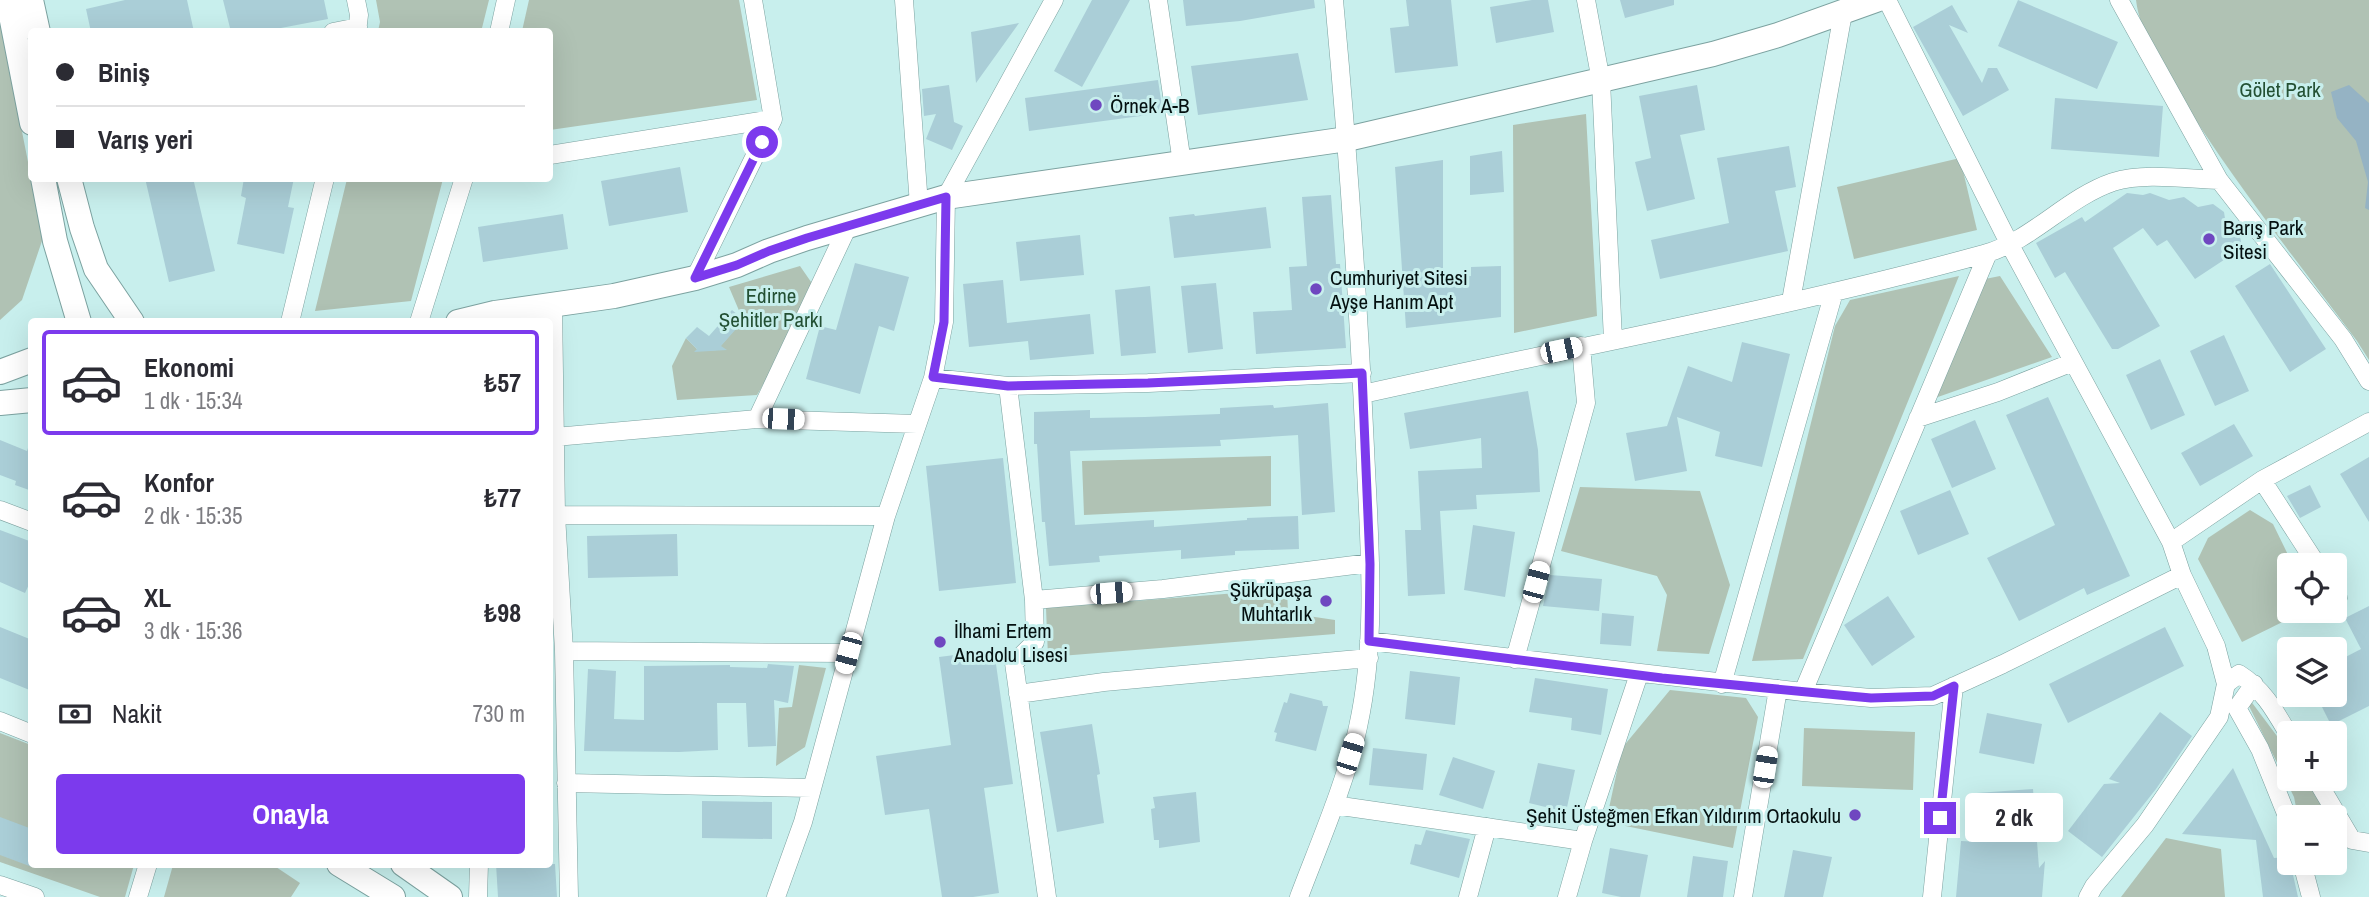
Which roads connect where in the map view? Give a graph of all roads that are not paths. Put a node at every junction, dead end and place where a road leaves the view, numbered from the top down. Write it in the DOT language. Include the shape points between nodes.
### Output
graph roads {
  1 [pos="8,0"];
  2 [pos="31,0"];
  3 [pos="356,0"];
  4 [pos="506,0"];
  5 [pos="753,0"];
  6 [pos="904,0"];
  7 [pos="1054,0"];
  8 [pos="1158,0"];
  9 [pos="1334,0"];
  10 [pos="1586,0"];
  11 [pos="1876,0"];
  12 [pos="1887,0"];
  13 [pos="2119,0"];
  14 [pos="1843,13"];
  15 [pos="37,28"];
  16 [pos="358,28"];
  17 [pos="500,28"];
  18 [pos="1601,81"];
  19 [pos="28,102"];
  20 [pos="773,119"];
  21 [pos="1347,139"];
  22 [pos="553,155"];
  23 [pos="1182,163"];
  24 [pos="2219,180"];
  25 [pos="44,182"];
  26 [pos="70,182"];
  27 [pos="324,182"];
  28 [pos="463,182"];
  29 [pos="946,197"];
  30 [pos="919,205"];
  31 [pos="848,226"];
  32 [pos="2010,245"];
  33 [pos="1988,253"];
  34 [pos="695,278"];
  35 [pos="1834,292"];
  36 [pos="1791,301"];
  37 [pos="553,305"];
  38 [pos="78,318"];
  39 [pos="129,318"];
  40 [pos="291,318"];
  41 [pos="420,318"];
  42 [pos="474,318"];
  43 [pos="1613,340"];
  44 [pos="1581,346"];
  45 [pos="28,362"];
  46 [pos="2073,362"];
  47 [pos="0,372"];
  48 [pos="1362,373"];
  49 [pos="933,377"];
  50 [pos="2369,381"];
  51 [pos="1008,386"];
  52 [pos="1363,394"];
  53 [pos="28,400"];
  54 [pos="0,403"];
  55 [pos="1918,418"];
  56 [pos="757,419"];
  57 [pos="2369,422"];
  58 [pos="917,424"];
  59 [pos="555,437"];
  60 [pos="2262,480"];
  61 [pos="0,510"];
  62 [pos="553,515"];
  63 [pos="886,516"];
  64 [pos="28,520"];
  65 [pos="2171,542"];
  66 [pos="2309,553"];
  67 [pos="1370,564"];
  68 [pos="2182,575"];
  69 [pos="1034,600"];
  70 [pos="1369,650"];
  71 [pos="564,651"];
  72 [pos="848,653"];
  73 [pos="1515,659"];
  74 [pos="1639,674"];
  75 [pos="1723,684"];
  76 [pos="2226,684"];
  77 [pos="2254,684"];
  78 [pos="1954,686"];
  79 [pos="1778,689"];
  80 [pos="1803,692"];
  81 [pos="1018,694"];
  82 [pos="0,721"];
  83 [pos="2281,721"];
  84 [pos="28,732"];
  85 [pos="566,783"];
  86 [pos="812,788"];
  87 [pos="2323,791"];
  88 [pos="1334,805"];
  89 [pos="2283,805"];
  90 [pos="1487,827"];
  91 [pos="1583,841"];
  92 [pos="2369,843"];
  93 [pos="147,868"];
  94 [pos="344,868"];
  95 [pos="409,868"];
  96 [pos="479,868"];
  97 [pos="2305,875"];
  98 [pos="0,885"];
  99 [pos="377,893"];
  100 [pos="35,897"];
  101 [pos="138,897"];
  102 [pos="450,897"];
  103 [pos="478,897"];
  104 [pos="569,897"];
  105 [pos="776,897"];
  106 [pos="1047,897"];
  107 [pos="1299,897"];
  108 [pos="1468,897"];
  109 [pos="1567,897"];
  110 [pos="1744,897"];
  111 [pos="1932,897"];
  112 [pos="2088,897"];
  113 [pos="2311,897"];
  1 -- 19 [label="main road"];
  2 -- 15 [label="main road"];
  3 -- 16 [label="street"];
  4 -- 17 [label="street"];
  5 -- 20 [label="street"];
  6 -- 30 [label="street"];
  7 -- 29 [label="street"];
  8 -- 23 [label="street"];
  9 -- 21 [label="street"];
  10 -- 18 [label="street"];
  11 -- 14 [label="main road"];
  12 -- 32 [label="street"];
  13 -- 24 [label="street"];
  14 -- 18 [label="main road" via="1713,54"];
  14 -- 36 [label="street"];
  18 -- 21 [label="main road"];
  18 -- 43 [label="street"];
  20 -- 22 [label="street"];
  20 -- 34 [label="street"];
  21 -- 23 [label="main road"];
  21 -- 48 [label="street"];
  23 -- 29 [label="main road"];
  24 -- 32 [label="street" via="2114,182"];
  24 -- 50 [label="street" via="2343,339"];
  25 -- 38 [label="main road"];
  26 -- 39 [label="main road" via="96,269"];
  27 -- 40 [label="street"];
  28 -- 41 [label="street"];
  29 -- 30 [label="main road"];
  29 -- 49 [label="street" via="944,322"];
  30 -- 31 [label="main road"];
  31 -- 34 [label="main road"];
  31 -- 56 [label="street"];
  32 -- 33 [label="street"];
  32 -- 46 [label="street"];
  33 -- 35 [label="street"];
  33 -- 55 [label="street"];
  34 -- 37 [label="main road"];
  35 -- 36 [label="street"];
  35 -- 75 [label="street"];
  36 -- 43 [label="street"];
  37 -- 42 [label="main road"];
  37 -- 59 [label="street"];
  43 -- 44 [label="street"];
  44 -- 52 [label="street"];
  44 -- 73 [label="street" via="1586,403"];
  45 -- 47 [label="main road"];
  46 -- 55 [label="street"];
  46 -- 65 [label="street"];
  48 -- 51 [label="street"];
  48 -- 52 [label="street"];
  49 -- 51 [label="street"];
  49 -- 58 [label="street"];
  51 -- 69 [label="street"];
  52 -- 67 [label="street"];
  53 -- 54 [label="main road"];
  55 -- 80 [label="street"];
  56 -- 58 [label="street"];
  56 -- 59 [label="street"];
  57 -- 60 [label="street"];
  58 -- 63 [label="street"];
  59 -- 62 [label="street"];
  60 -- 65 [label="street"];
  60 -- 66 [label="street"];
  61 -- 64 [label="street"];
  62 -- 63 [label="street"];
  62 -- 71 [label="street"];
  63 -- 72 [label="street"];
  65 -- 68 [label="street"];
  67 -- 69 [label="street"];
  67 -- 70 [label="street"];
  68 -- 76 [label="street" via="2216,646"];
  68 -- 78 [label="street"];
  69 -- 81 [label="street" via="1035,642 1014,663"];
  70 -- 73 [label="street"];
  70 -- 81 [label="street"];
  70 -- 88 [label="street" via="1358,729"];
  71 -- 72 [label="street"];
  71 -- 85 [label="street"];
  72 -- 86 [label="street"];
  73 -- 74 [label="street"];
  74 -- 75 [label="street"];
  74 -- 91 [label="street"];
  75 -- 79 [label="street"];
  76 -- 77 [label="street" via="2239,674"];
  76 -- 112 [label="street" via="2219,717 2145,825"];
  77 -- 83 [label="street"];
  77 -- 89 [label="street" via="2237,708"];
  78 -- 80 [label="street" via="1933,696 1871,698"];
  78 -- 111 [label="street"];
  79 -- 80 [label="street"];
  79 -- 110 [label="street"];
  81 -- 106 [label="street"];
  82 -- 84 [label="street"];
  85 -- 86 [label="street"];
  85 -- 104 [label="street"];
  86 -- 105 [label="street"];
  87 -- 92 [label="street" via="2353,840"];
  88 -- 90 [label="street"];
  88 -- 107 [label="street"];
  90 -- 91 [label="street"];
  90 -- 108 [label="street"];
  91 -- 109 [label="street"];
  93 -- 101 [label="street"];
  94 -- 99 [label="main road"];
  95 -- 102 [label="main road"];
  96 -- 103 [label="street"];
  97 -- 113 [label="street"];
  98 -- 100 [label="street"];
}
